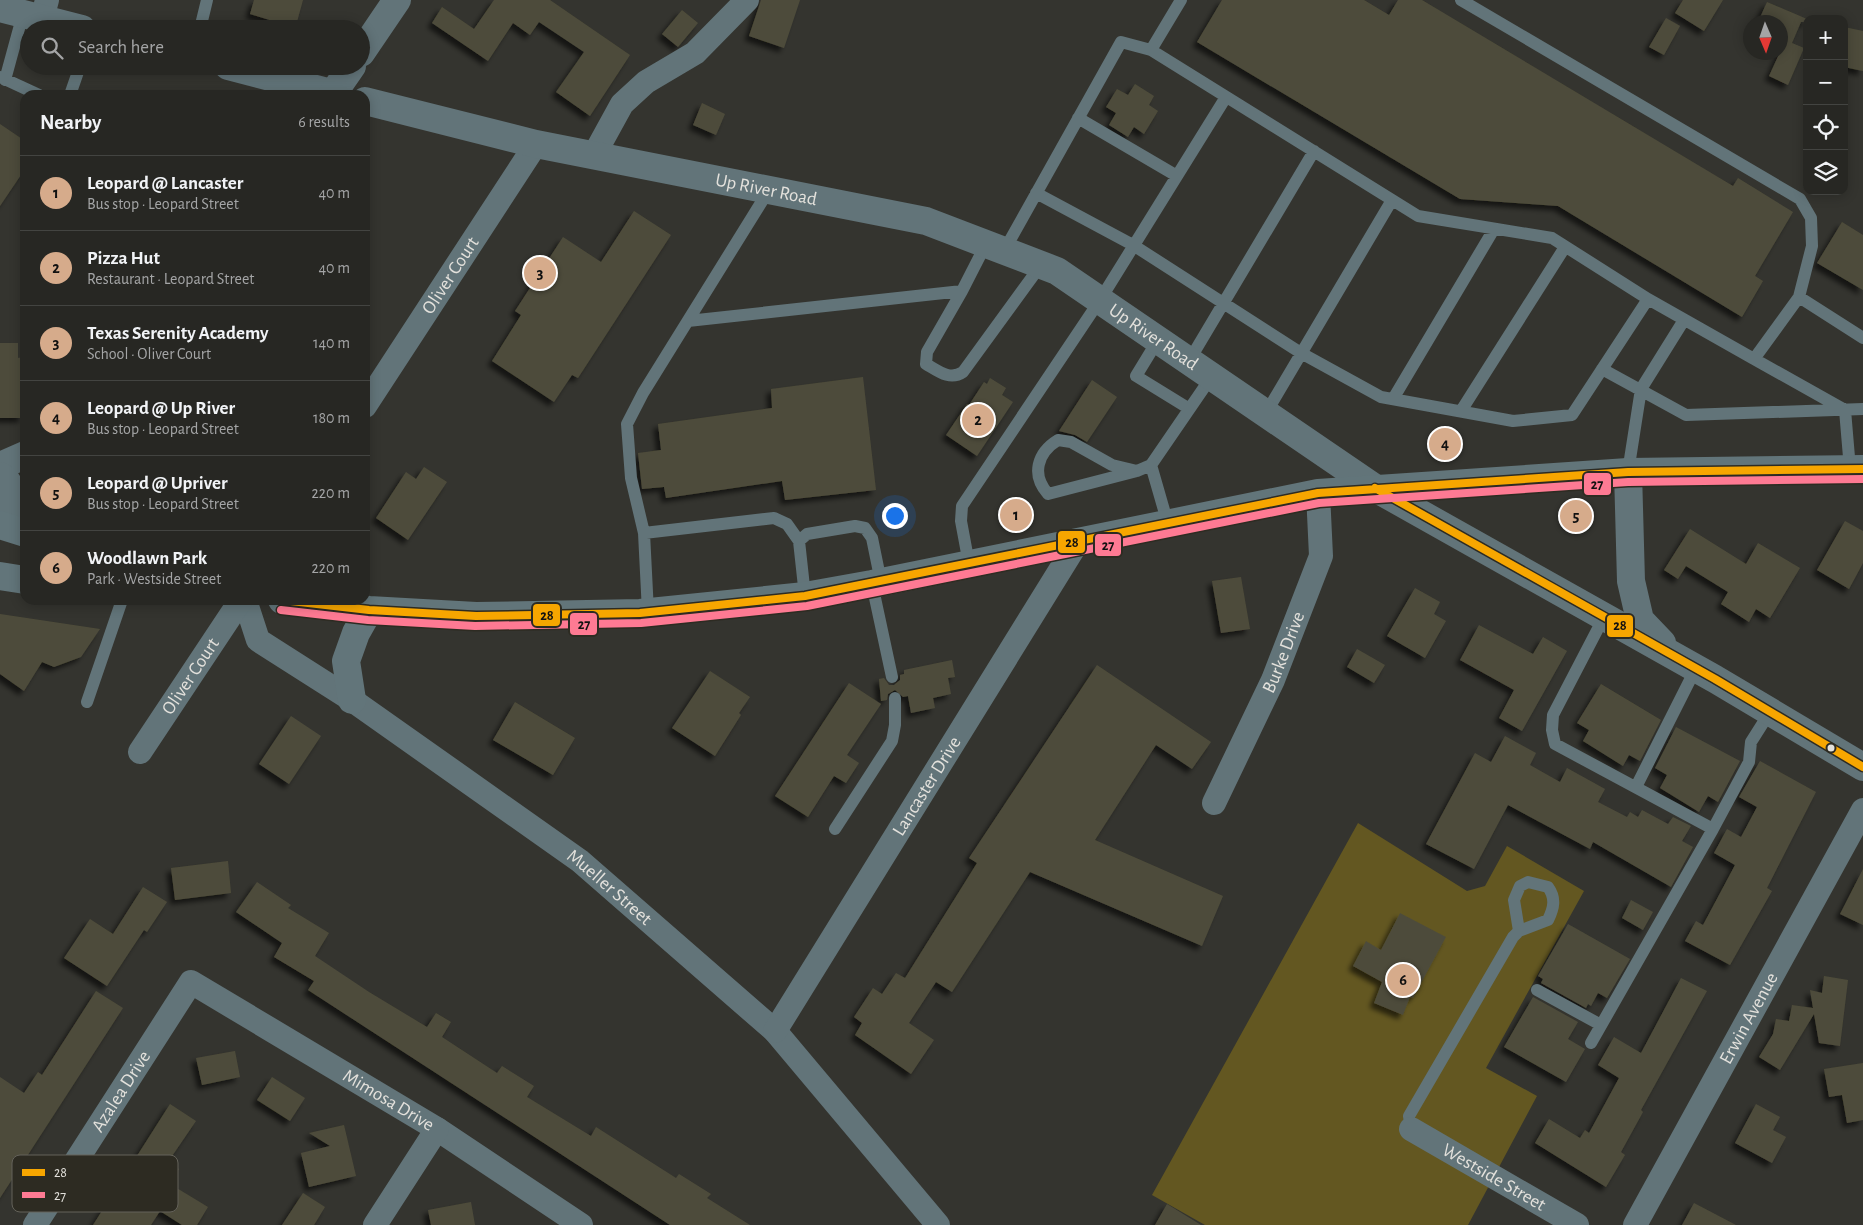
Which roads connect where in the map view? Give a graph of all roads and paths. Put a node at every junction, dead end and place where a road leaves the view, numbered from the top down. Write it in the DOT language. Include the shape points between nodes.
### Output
graph roads {
  1 [pos="208,0"];
  2 [pos="397,0"];
  3 [pos="747,0"];
  4 [pos="1181,0"];
  5 [pos="1461,0"];
  6 [pos="28,10"];
  7 [pos="56,20"];
  8 [pos="202,20"];
  9 [pos="20,32"];
  10 [pos="370,39"];
  11 [pos="1151,50"];
  12 [pos="77,75"];
  13 [pos="261,75"];
  14 [pos="347,75"];
  15 [pos="3,79"];
  16 [pos="28,90"];
  17 [pos="72,90"];
  18 [pos="317,90"];
  19 [pos="338,90"];
  20 [pos="1226,97"];
  21 [pos="370,102"];
  22 [pos="1078,118"];
  23 [pos="536,144"];
  24 [pos="1314,151"];
  25 [pos="594,155"];
  26 [pos="1177,176"];
  27 [pos="769,190"];
  28 [pos="1036,192"];
  29 [pos="1392,200"];
  30 [pos="1494,229"];
  31 [pos="1133,245"];
  32 [pos="995,247"];
  33 [pos="1566,247"];
  34 [pos="1041,265"];
  35 [pos="962,291"];
  36 [pos="1799,297"];
  37 [pos="1648,299"];
  38 [pos="1100,300"];
  39 [pos="1224,302"];
  40 [pos="688,320"];
  41 [pos="1684,320"];
  42 [pos="1863,338"];
  43 [pos="1158,340"];
  44 [pos="1301,353"];
  45 [pos="1754,359"];
  46 [pos="1189,361"];
  47 [pos="1602,369"];
  48 [pos="1212,376"];
  49 [pos="1641,389"];
  50 [pos="370,398"];
  51 [pos="1393,399"];
  52 [pos="1188,408"];
  53 [pos="1863,409"];
  54 [pos="1845,410"];
  55 [pos="1461,411"];
  56 [pos="1266,413"];
  57 [pos="20,457"];
  58 [pos="1151,465"];
  59 [pos="0,466"];
  60 [pos="1857,469"];
  61 [pos="1137,471"];
  62 [pos="1628,472"];
  63 [pos="0,476"];
  64 [pos="1375,488"];
  65 [pos="1318,493"];
  66 [pos="13,519"];
  67 [pos="1168,524"];
  68 [pos="644,532"];
  69 [pos="799,541"];
  70 [pos="1077,543"];
  71 [pos="969,564"];
  72 [pos="0,576"];
  73 [pos="20,579"];
  74 [pos="876,583"];
  75 [pos="805,596"];
  76 [pos="120,605"];
  77 [pos="238,605"];
  78 [pos="248,605"];
  79 [pos="326,605"];
  80 [pos="369,610"];
  81 [pos="648,612"];
  82 [pos="1604,617"];
  83 [pos="1673,655"];
  84 [pos="1696,668"];
  85 [pos="892,677"];
  86 [pos="895,698"];
  87 [pos="352,700"];
  88 [pos="87,702"];
  89 [pos="1770,712"];
  90 [pos="140,752"];
  91 [pos="1863,767"];
  92 [pos="1636,787"];
  93 [pos="1214,803"];
  94 [pos="1863,810"];
  95 [pos="835,829"];
  96 [pos="1713,829"];
  97 [pos="1519,931"];
  98 [pos="191,982"];
  99 [pos="1537,990"];
  100 [pos="1601,1025"];
  101 [pos="775,1031"];
  102 [pos="1592,1043"];
  103 [pos="437,1129"];
  104 [pos="1411,1129"];
  105 [pos="81,1155"];
  106 [pos="44,1212"];
  107 [pos="36,1225"];
  108 [pos="376,1225"];
  109 [pos="581,1225"];
  110 [pos="938,1225"];
  111 [pos="1577,1225"];
  112 [pos="1635,1225"];
  1 -- 8 [label="lane"];
  2 -- 10 [label="street"];
  3 -- 25 [label="street" via="695,53 646,82 622,104"];
  4 -- 11 [label="lane"];
  5 -- 36 [label="lane" via="1800,199 1811,218 1812,246"];
  6 -- 7 [label="street"];
  9 -- 15 [label="lane"];
  11 -- 20 [label="lane"];
  11 -- 22 [label="lane" via="1121,42"];
  12 -- 17 [label="lane"];
  13 -- 18 [label="street"];
  14 -- 19 [label="street"];
  15 -- 16 [label="lane"];
  20 -- 24 [label="lane"];
  20 -- 26 [label="lane"];
  21 -- 23 [label="street, Up River Road"];
  22 -- 26 [label="lane"];
  22 -- 28 [label="lane"];
  23 -- 25 [label="street, Up River Road"];
  23 -- 50 [label="street, Oliver Court"];
  24 -- 29 [label="lane"];
  24 -- 39 [label="lane"];
  25 -- 27 [label="street, Up River Road"];
  26 -- 31 [label="lane"];
  27 -- 32 [label="street, Up River Road" via="926,221"];
  27 -- 40 [label="lane"];
  28 -- 31 [label="lane"];
  28 -- 32 [label="lane"];
  29 -- 30 [label="lane" via="1418,216"];
  29 -- 44 [label="lane"];
  30 -- 33 [label="lane" via="1552,238"];
  30 -- 51 [label="lane"];
  31 -- 38 [label="lane"];
  31 -- 39 [label="lane"];
  32 -- 34 [label="street, Up River Road"];
  32 -- 35 [label="lane"];
  33 -- 37 [label="lane"];
  33 -- 55 [label="lane"];
  34 -- 35 [label="lane" via="963,372 949,376 926,364 927,352"];
  34 -- 38 [label="street, Up River Road" via="1058,271"];
  35 -- 40 [label="lane"];
  36 -- 42 [label="lane"];
  36 -- 45 [label="lane"];
  37 -- 41 [label="lane"];
  37 -- 47 [label="lane"];
  38 -- 43 [label="street, Up River Road"];
  38 -- 71 [label="lane" via="962,506 961,521"];
  39 -- 44 [label="lane"];
  39 -- 46 [label="lane"];
  40 -- 68 [label="lane" via="627,424 631,478"];
  41 -- 45 [label="lane"];
  41 -- 49 [label="lane"];
  43 -- 46 [label="street, Up River Road"];
  43 -- 52 [label="lane" via="1136,376"];
  44 -- 51 [label="lane" via="1381,397"];
  44 -- 56 [label="lane"];
  45 -- 54 [label="lane"];
  46 -- 48 [label="street, Up River Road"];
  47 -- 49 [label="lane"];
  47 -- 55 [label="lane" via="1572,415 1513,421"];
  48 -- 52 [label="lane"];
  48 -- 56 [label="street, Up River Road"];
  49 -- 54 [label="lane" via="1686,415"];
  49 -- 62 [label="lane"];
  51 -- 55 [label="lane"];
  52 -- 58 [label="lane"];
  53 -- 54 [label="lane"];
  54 -- 60 [label="lane"];
  56 -- 64 [label="street, Up River Road"];
  57 -- 59 [label="street"];
  58 -- 61 [label="lane"];
  58 -- 67 [label="lane"];
  60 -- 62 [label="main road"];
  61 -- 61 [label="lane" via="1048,494 1040,485 1037,466 1049,446 1058,440 1071,442 1112,465"];
  62 -- 64 [label="main road"];
  62 -- 83 [label="street" via="1631,581 1640,620"];
  63 -- 66 [label="street" via="13,490"];
  64 -- 65 [label="main road"];
  64 -- 82 [label="street, Up River Road"];
  65 -- 67 [label="main road"];
  65 -- 93 [label="street, Burke Drive" via="1321,556 1274,680"];
  67 -- 70 [label="main road"];
  68 -- 69 [label="lane" via="774,518 787,524"];
  68 -- 81 [label="lane"];
  69 -- 74 [label="lane" via="807,534 855,526 865,528 872,538"];
  69 -- 75 [label="lane"];
  70 -- 71 [label="main road"];
  70 -- 101 [label="street, Lancaster Drive"];
  71 -- 74 [label="main road"];
  72 -- 73 [label="main road"];
  74 -- 75 [label="main road"];
  74 -- 85 [label="lane"];
  75 -- 81 [label="main road"];
  76 -- 88 [label="lane"];
  77 -- 90 [label="street, Oliver Court"];
  78 -- 87 [label="street, Mueller Street" via="258,640"];
  79 -- 80 [label="main road"];
  80 -- 81 [label="main road" via="476,616"];
  80 -- 87 [label="main road" via="356,633 346,662"];
  82 -- 83 [label="street, Up River Road"];
  82 -- 92 [label="lane" via="1553,715 1552,730 1555,744"];
  83 -- 84 [label="street, Up River Road"];
  84 -- 89 [label="street, Up River Road"];
  84 -- 92 [label="lane"];
  86 -- 95 [label="lane" via="892,741"];
  87 -- 101 [label="street, Mueller Street" via="580,861"];
  89 -- 91 [label="street, Up River Road"];
  89 -- 96 [label="lane" via="1751,742 1749,762"];
  92 -- 96 [label="lane"];
  94 -- 112 [label="street, Erwin Avenue"];
  96 -- 100 [label="lane"];
  97 -- 104 [label="lane" via="1409,1116"];
  98 -- 103 [label="street, Mimosa Drive"];
  98 -- 105 [label="street, Azalea Drive"];
  99 -- 100 [label="lane"];
  100 -- 102 [label="lane"];
  101 -- 110 [label="street, Mueller Street"];
  103 -- 108 [label="street"];
  103 -- 109 [label="street, Mimosa Drive"];
  104 -- 111 [label="street, Westside Street"];
  106 -- 107 [label="street, Azalea Drive"];
}
